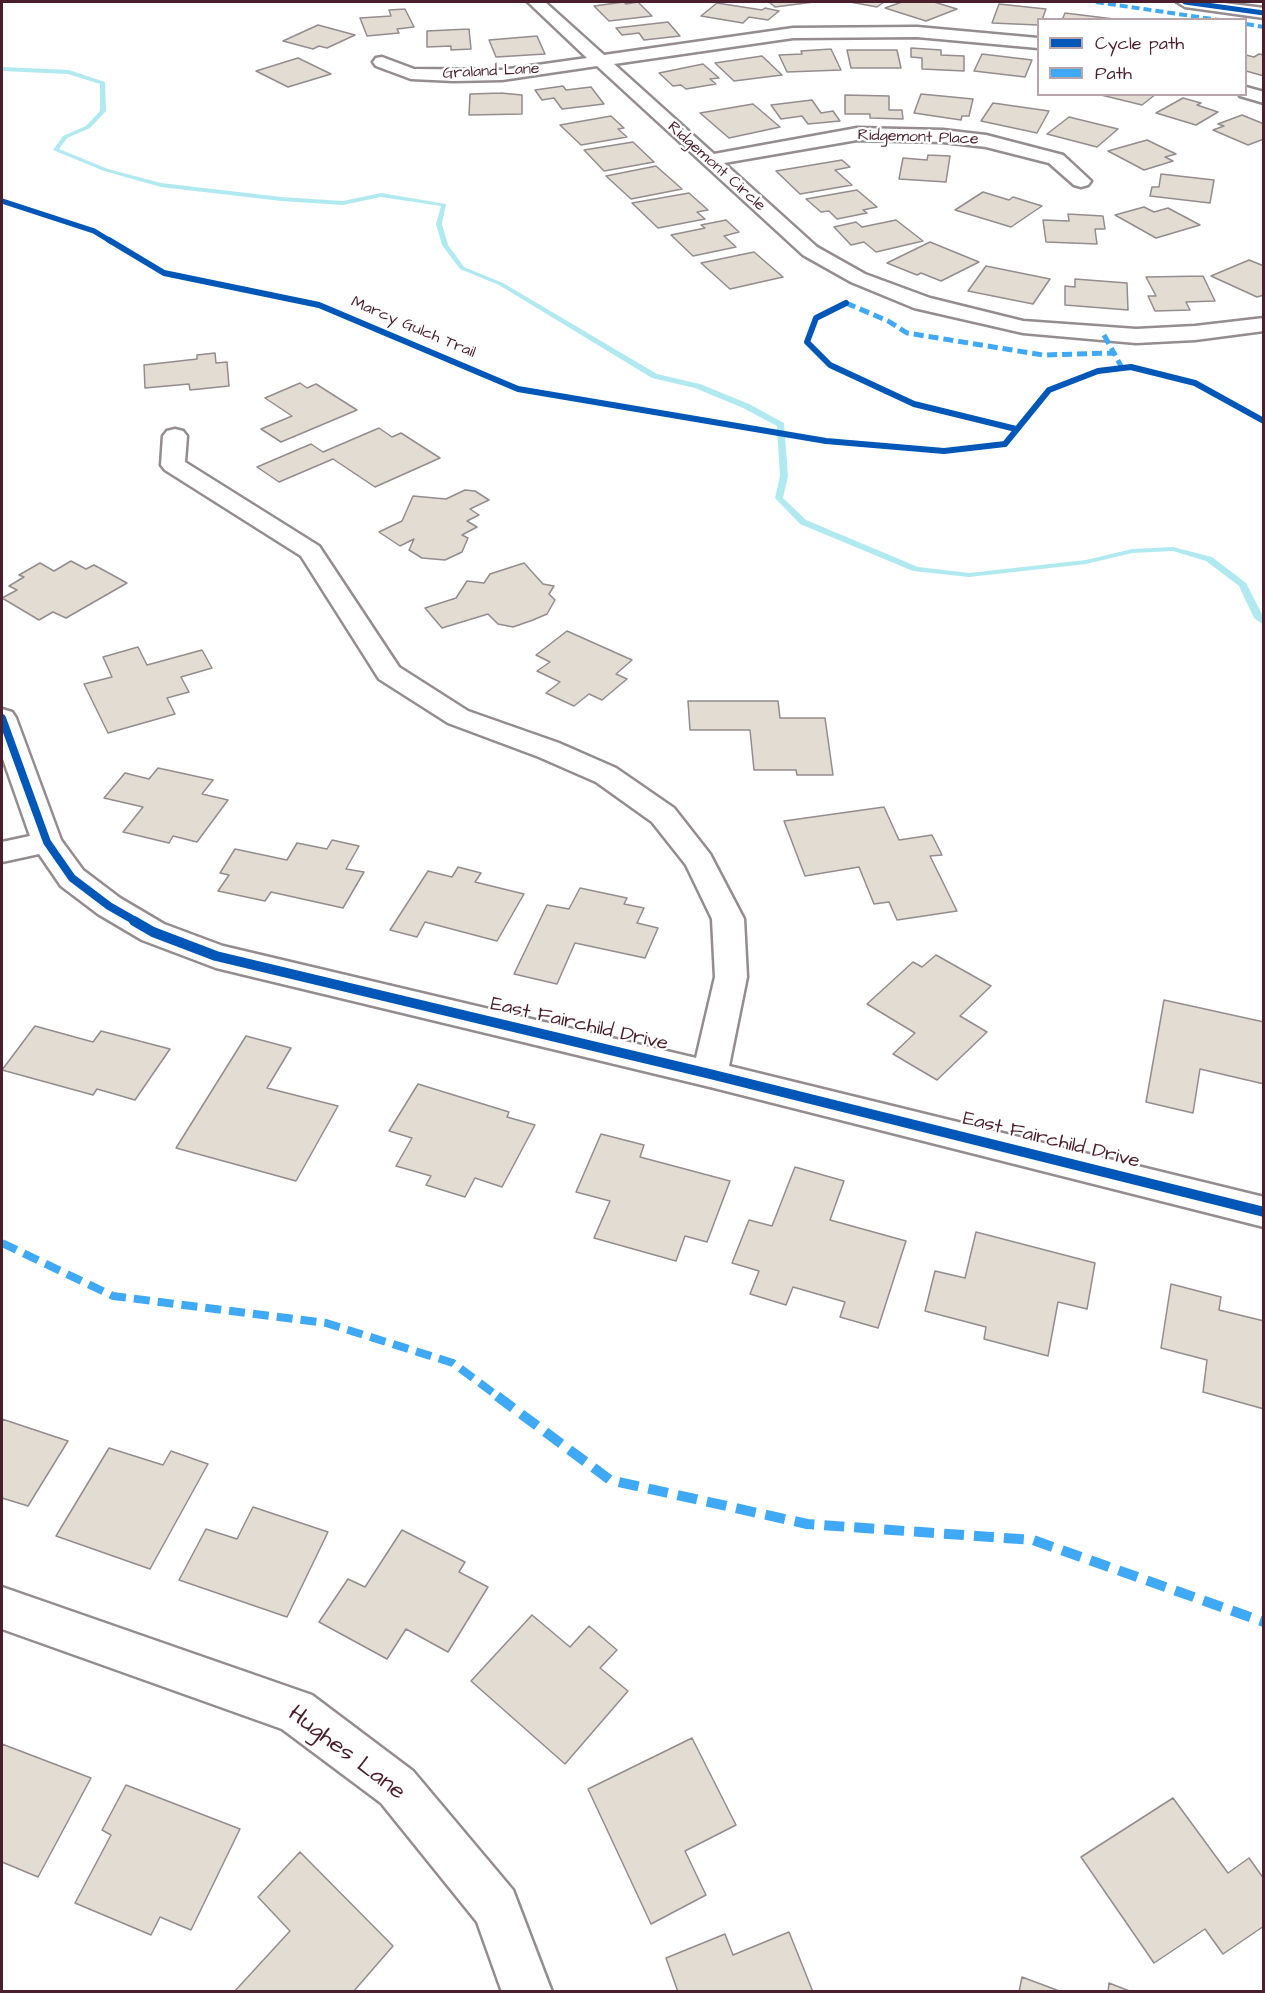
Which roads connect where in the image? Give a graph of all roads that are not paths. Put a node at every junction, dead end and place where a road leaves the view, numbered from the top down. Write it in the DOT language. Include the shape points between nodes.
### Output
graph roads {
  1 [pos="536,2"];
  2 [pos="1185,2"];
  3 [pos="1263,13"];
  4 [pos="1037,44"];
  5 [pos="382,62"];
  6 [pos="602,62"];
  7 [pos="1247,93"];
  8 [pos="1263,98"];
  9 [pos="710,160"];
  10 [pos="1081,181"];
  11 [pos="1263,324"];
  12 [pos="175,436"];
  13 [pos="2,718"];
  14 [pos="47,842"];
  15 [pos="2,852"];
  16 [pos="710,1074"];
  17 [pos="1263,1212"];
  18 [pos="2,1608"];
  19 [pos="527,1992"];
  1 -- 6 [label="street, Ridgemont Circle"];
  2 -- 3 [label="street"];
  4 -- 6 [label="street" via="917,32 794,33"];
  5 -- 6 [label="street, Graland Lane" via="411,74 454,76 502,75"];
  6 -- 9 [label="street, Ridgemont Circle"];
  7 -- 8 [label="street"];
  9 -- 10 [label="street, Ridgemont Place" via="857,134 943,136 986,141 1056,159"];
  9 -- 11 [label="street, Ridgemont Circle" via="810,251 840,270 922,303 1023,327 1083,333 1160,335"];
  12 -- 16 [label="street" via="173,465 310,551 389,673 458,717 606,775 663,815 699,861 728,919 731,977"];
  13 -- 14 [label="street, East Fairchild Drive"];
  14 -- 15 [label="street"];
  14 -- 16 [label="street, East Fairchild Drive" via="72,878 109,906 153,933 216,956"];
  16 -- 17 [label="street, East Fairchild Drive"];
  18 -- 19 [label="street, Hughes Lane" via="297,1711 397,1786 496,1907"];
}
